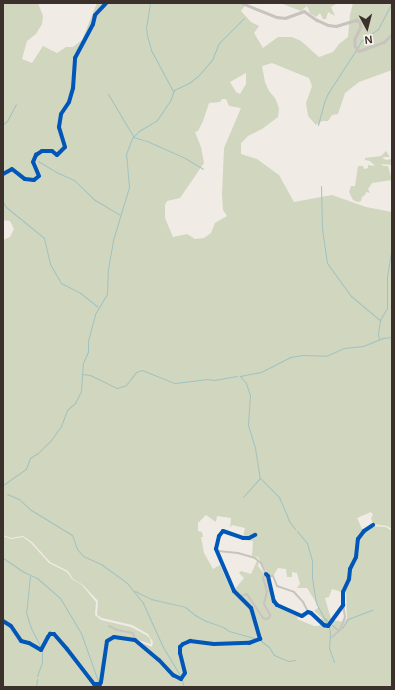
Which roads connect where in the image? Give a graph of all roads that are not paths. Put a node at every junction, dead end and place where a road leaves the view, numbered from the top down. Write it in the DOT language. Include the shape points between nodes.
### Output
graph roads {
  1 [pos="106,3"];
  2 [pos="242,3"];
  3 [pos="392,34"];
  4 [pos="3,174"];
  5 [pos="373,525"];
  6 [pos="254,535"];
  7 [pos="218,551"];
  8 [pos="267,575"];
  9 [pos="241,596"];
  10 [pos="343,605"];
  11 [pos="308,612"];
  12 [pos="3,621"];
  13 [pos="109,626"];
  14 [pos="332,637"];
  15 [pos="135,640"];
  1 -- 4 [label="street" via="95,15 75,58 69,102 61,114 59,127 65,147 57,155 52,151 42,151 36,155 34,162 39,176 34,180 25,179 12,169"];
  2 -- 3 [label="street" via="285,18 304,11 328,25 336,26 356,20 360,22 361,27 355,39 355,46 359,50 384,42"];
  5 -- 10 [label="street" via="358,539 356,557 343,592"];
  6 -- 7 [label="street" via="243,538 223,531 216,543"];
  7 -- 8 [label="street" via="255,558"];
  7 -- 9 [label="street" via="234,591"];
  8 -- 9 [label="street" via="263,578 267,591 264,604 269,618 263,618 248,594"];
  8 -- 11 [label="street" via="273,576 277,586 294,592"];
  8 -- 11 [label="street" via="277,605 302,616"];
  9 -- 15 [label="street" via="251,608 260,639 249,643 214,644 190,641 183,644 180,653 185,673 181,679 173,675"];
  10 -- 11 [label="street" via="326,626"];
  10 -- 14 [label="street" via="345,617 340,630"];
  12 -- 15 [label="street" via="11,626 21,641 41,650 50,634 54,634 94,684 101,682 107,640"];
  13 -- 15 [label="street" via="133,634"];
}
